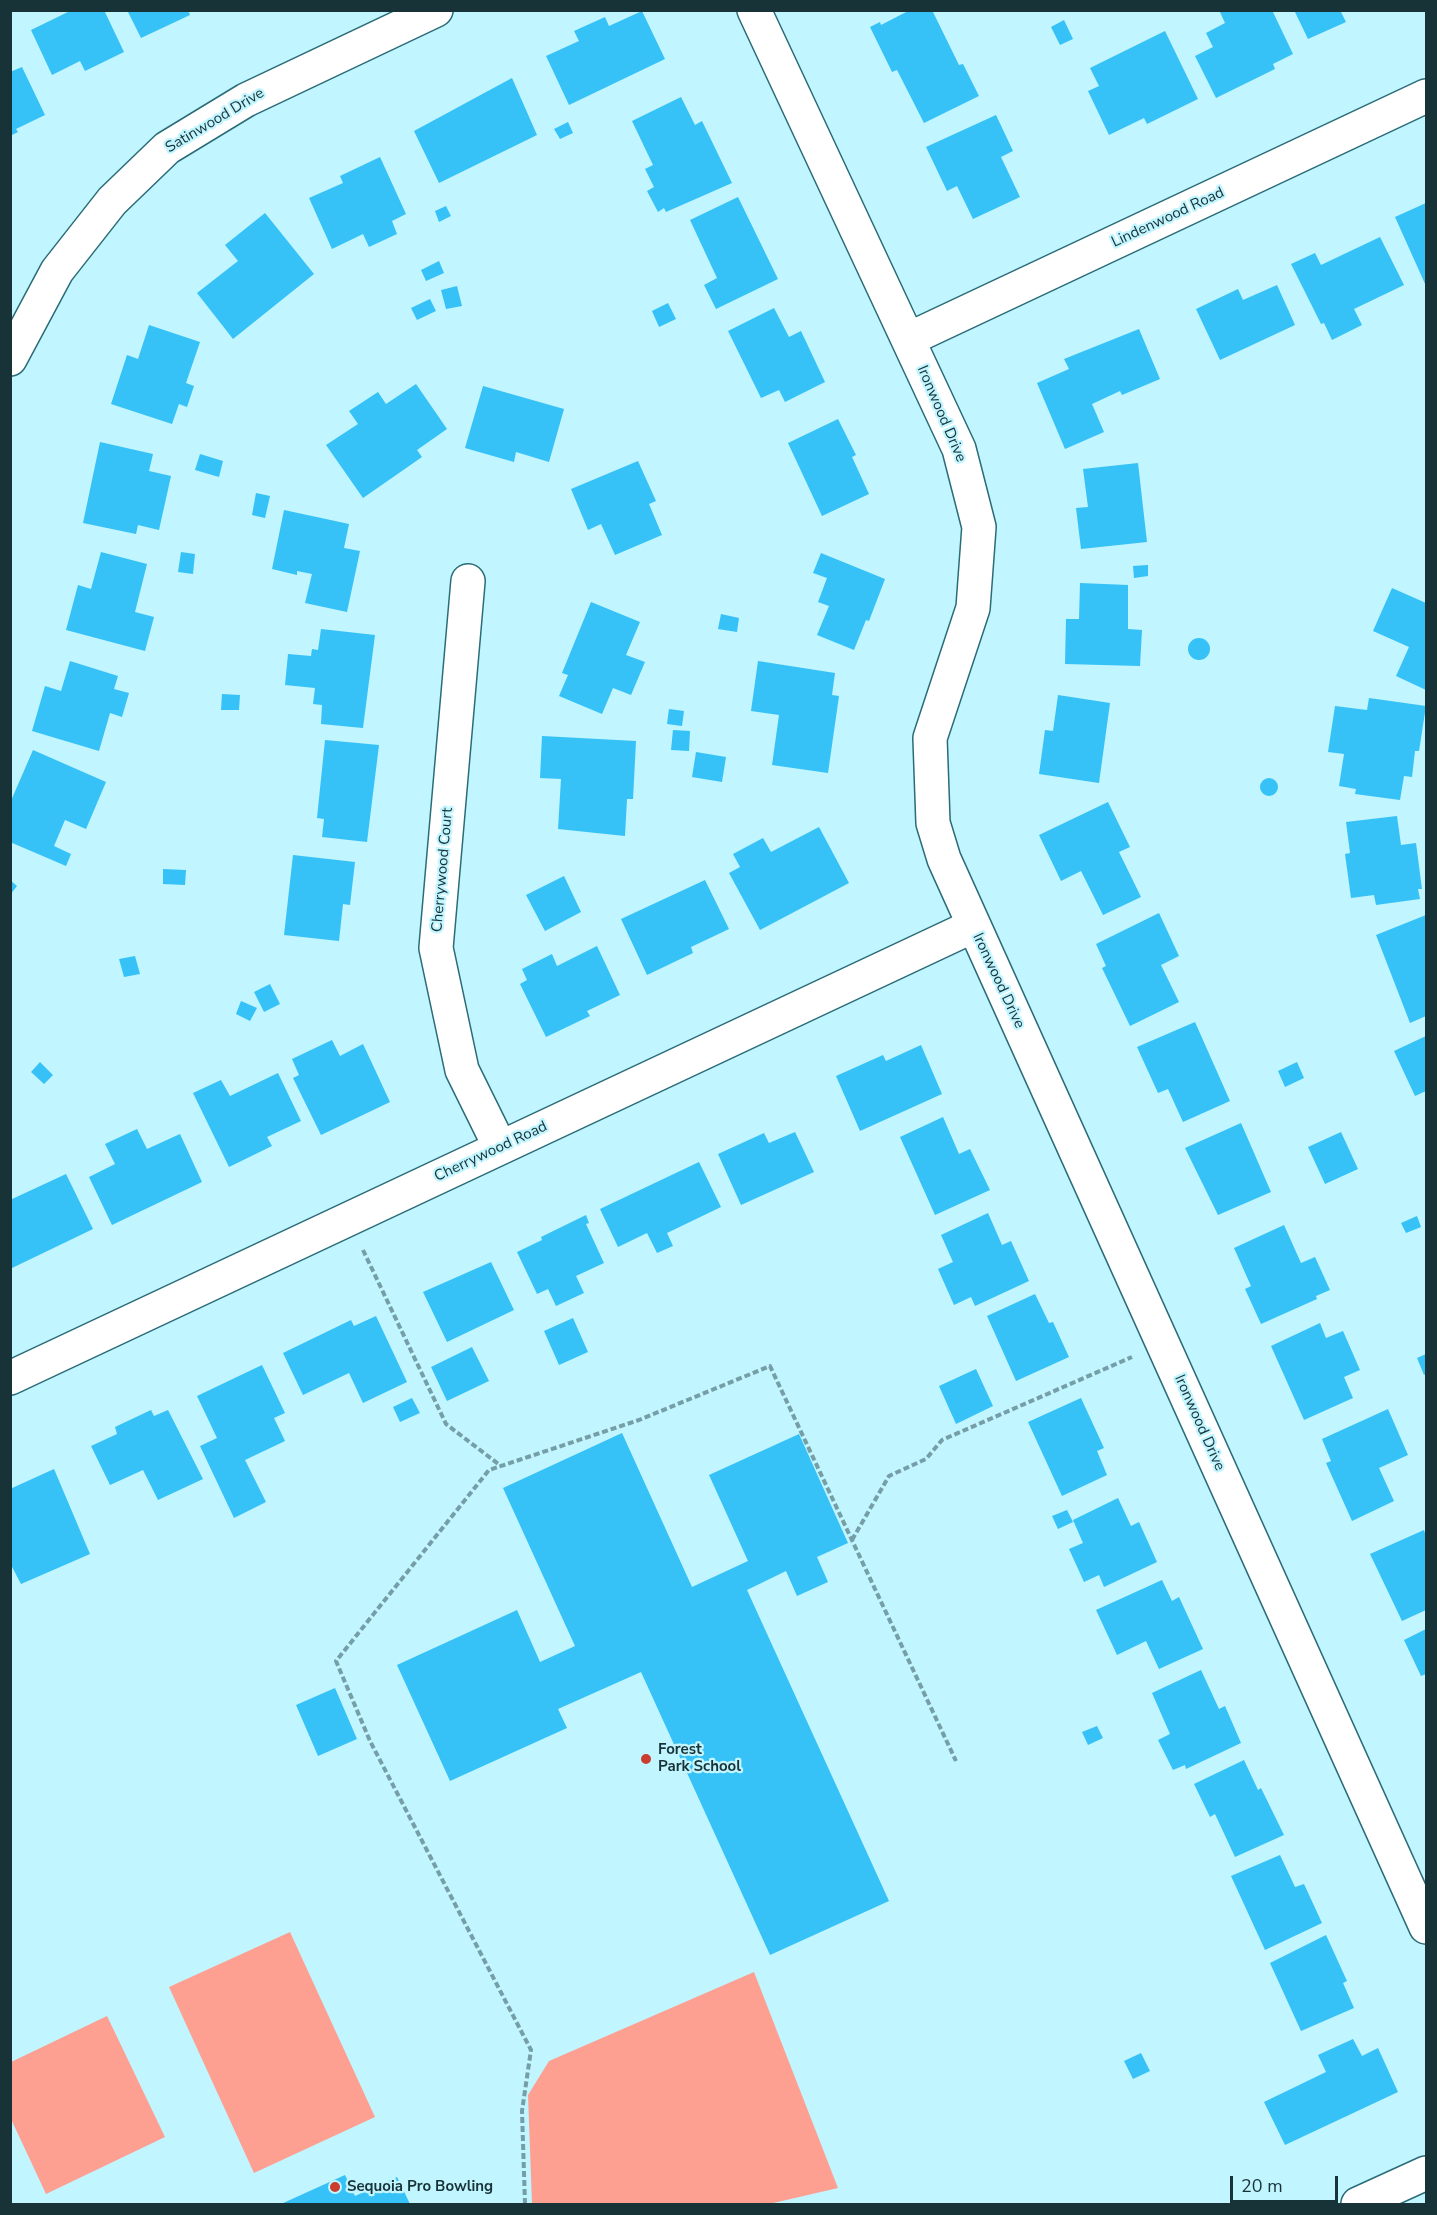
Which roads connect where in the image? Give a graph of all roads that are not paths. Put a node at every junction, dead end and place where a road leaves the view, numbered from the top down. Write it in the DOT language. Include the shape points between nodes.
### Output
graph roads {
  1 [pos="436,10"];
  2 [pos="754,10"];
  3 [pos="1426,96"];
  4 [pos="909,339"];
  5 [pos="11,358"];
  6 [pos="468,581"];
  7 [pos="973,926"];
  8 [pos="501,1147"];
  9 [pos="10,1378"];
  10 [pos="1426,1927"];
  11 [pos="1426,2172"];
  12 [pos="1358,2205"];
  1 -- 5 [label="street, Satinwood Drive" via="246,100 166,148 112,201 57,271"];
  2 -- 4 [label="street, Ironwood Drive"];
  3 -- 4 [label="street, Lindenwood Road"];
  4 -- 7 [label="street, Ironwood Drive" via="958,449 979,527 973,608 930,738 933,823"];
  6 -- 8 [label="street, Cherrywood Court" via="436,948 462,1070"];
  7 -- 8 [label="street, Cherrywood Road"];
  7 -- 10 [label="street, Ironwood Drive"];
  8 -- 9 [label="street, Cherrywood Road"];
  11 -- 12 [label="street"];
}
